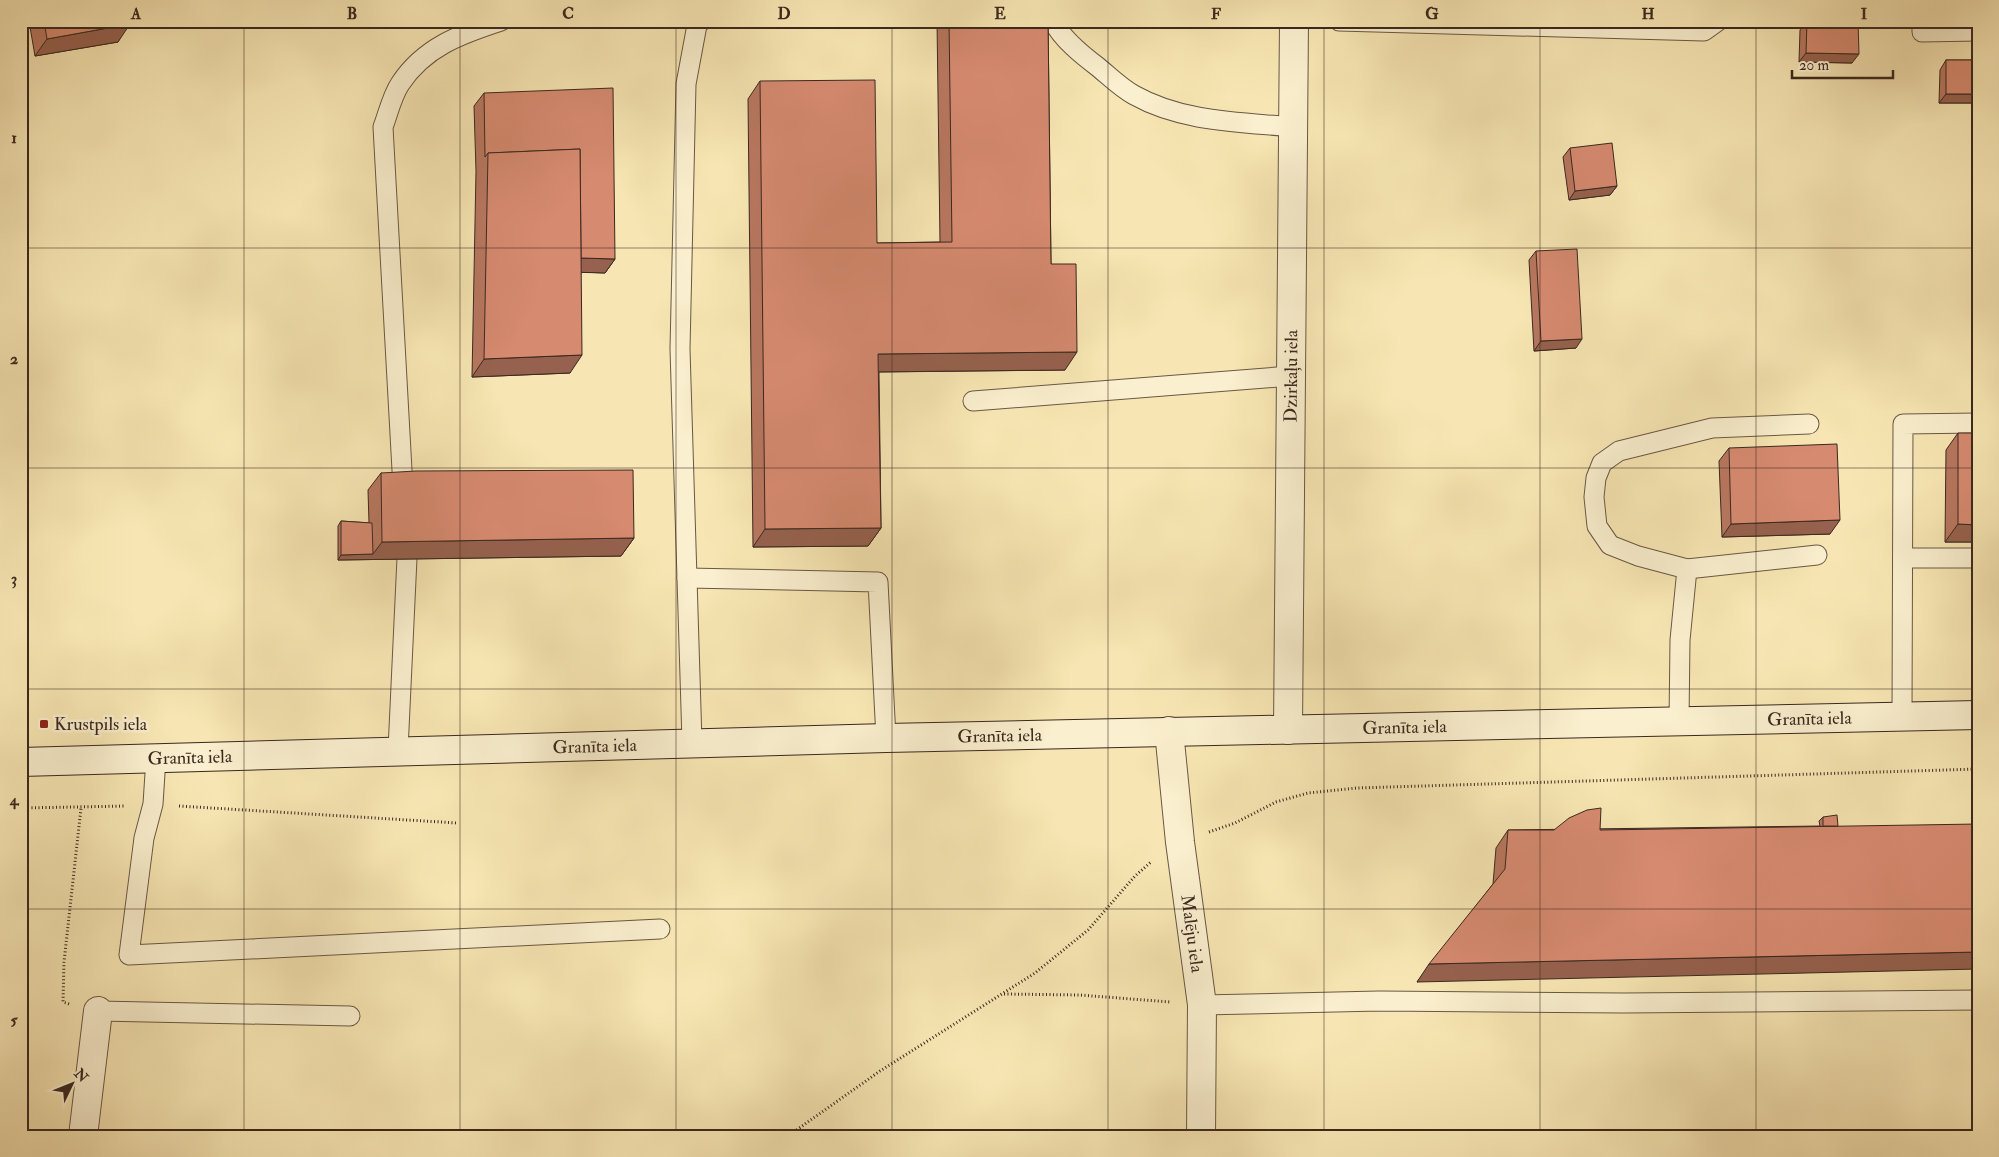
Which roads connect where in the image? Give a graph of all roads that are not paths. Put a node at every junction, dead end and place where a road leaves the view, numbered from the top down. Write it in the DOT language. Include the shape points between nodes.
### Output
graph roads {
  1 [pos="500,21"];
  2 [pos="701,21"];
  3 [pos="1053,21"];
  4 [pos="1294,21"];
  5 [pos="1339,21"];
  6 [pos="1718,21"];
  7 [pos="1922,21"];
  8 [pos="1526,24"];
  9 [pos="1978,31"];
  10 [pos="1293,127"];
  11 [pos="1291,376"];
  12 [pos="973,401"];
  13 [pos="1978,423"];
  14 [pos="1808,424"];
  15 [pos="403,488"];
  16 [pos="1817,556"];
  17 [pos="407,558"];
  18 [pos="1902,558"];
  19 [pos="1978,558"];
  20 [pos="1687,569"];
  21 [pos="687,578"];
  22 [pos="1978,715"];
  23 [pos="1902,717"];
  24 [pos="1679,722"];
  25 [pos="1288,730"];
  26 [pos="1169,731"];
  27 [pos="886,738"];
  28 [pos="692,742"];
  29 [pos="398,750"];
  30 [pos="156,758"];
  31 [pos="21,762"];
  32 [pos="660,929"];
  33 [pos="1978,1000"];
  34 [pos="1202,1005"];
  35 [pos="98,1011"];
  36 [pos="350,1016"];
  37 [pos="83,1136"];
  38 [pos="1201,1136"];
  1 -- 15 [label="lane" via="459,35 422,57 400,84 383,127"];
  2 -- 21 [label="lane" via="697,25 685,94 680,349"];
  3 -- 10 [label="lane" via="1091,62 1133,94 1166,110 1203,118"];
  4 -- 10 [label="main road, Dzirkaļu iela"];
  5 -- 8 [label="lane"];
  6 -- 8 [label="lane" via="1704,31"];
  7 -- 9 [label="lane" via="1922,32"];
  10 -- 11 [label="main road, Dzirkaļu iela"];
  11 -- 12 [label="lane"];
  11 -- 25 [label="main road, Dzirkaļu iela"];
  13 -- 18 [label="lane" via="1903,424"];
  14 -- 20 [label="lane" via="1712,428 1619,451 1602,462 1594,497 1597,526 1610,545"];
  16 -- 20 [label="lane"];
  17 -- 29 [label="lane"];
  18 -- 19 [label="lane"];
  18 -- 23 [label="lane"];
  20 -- 24 [label="lane" via="1680,640"];
  21 -- 27 [label="lane" via="878,582"];
  21 -- 28 [label="lane"];
  22 -- 23 [label="main road, Granīta iela"];
  23 -- 24 [label="main road, Granīta iela"];
  24 -- 25 [label="main road, Granīta iela"];
  25 -- 26 [label="main road, Granīta iela"];
  26 -- 27 [label="main road, Granīta iela"];
  26 -- 34 [label="main road, Malēju iela"];
  27 -- 28 [label="main road, Granīta iela"];
  28 -- 29 [label="main road, Granīta iela"];
  29 -- 30 [label="main road, Granīta iela"];
  30 -- 31 [label="main road, Granīta iela"];
  30 -- 32 [label="lane" via="153,804 144,838 129,955"];
  33 -- 34 [label="lane" via="1379,1001"];
  34 -- 38 [label="main road, Malēju iela"];
  35 -- 36 [label="lane"];
  35 -- 37 [label="main road"];
}
